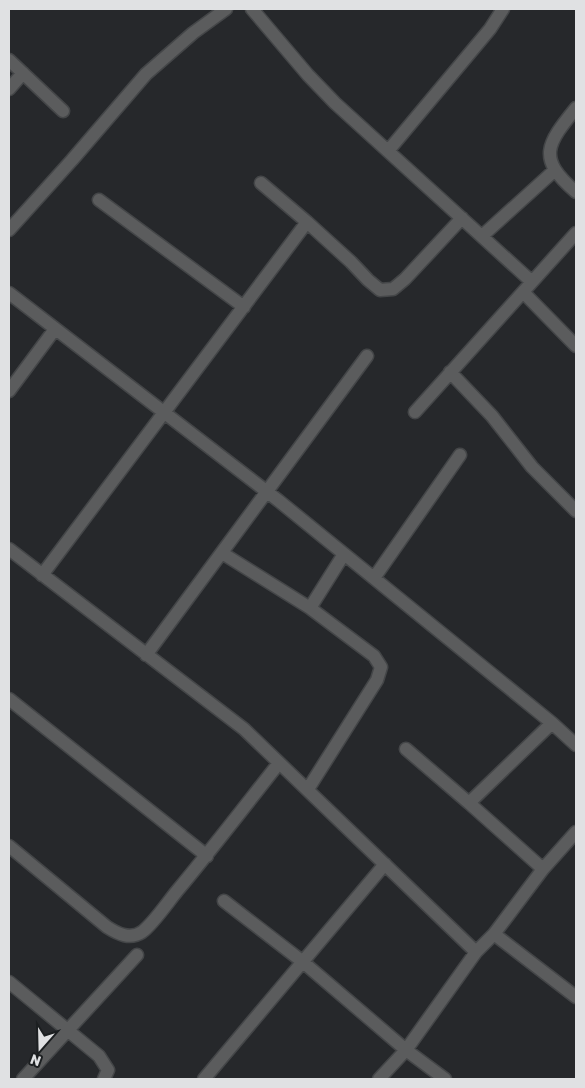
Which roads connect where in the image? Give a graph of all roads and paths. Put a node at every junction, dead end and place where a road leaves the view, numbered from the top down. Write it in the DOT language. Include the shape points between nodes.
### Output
graph roads {
  1 [pos="226,9"];
  2 [pos="252,9"];
  3 [pos="503,9"];
  4 [pos="9,60"];
  5 [pos="23,73"];
  6 [pos="9,89"];
  7 [pos="576,108"];
  8 [pos="63,111"];
  9 [pos="388,151"];
  10 [pos="555,170"];
  11 [pos="261,183"];
  12 [pos="576,192"];
  13 [pos="99,200"];
  14 [pos="462,218"];
  15 [pos="307,222"];
  16 [pos="9,230"];
  17 [pos="576,233"];
  18 [pos="482,236"];
  19 [pos="532,282"];
  20 [pos="523,292"];
  21 [pos="9,293"];
  22 [pos="244,307"];
  23 [pos="55,328"];
  24 [pos="576,346"];
  25 [pos="367,356"];
  26 [pos="450,372"];
  27 [pos="9,391"];
  28 [pos="415,412"];
  29 [pos="164,413"];
  30 [pos="460,455"];
  31 [pos="267,492"];
  32 [pos="576,511"];
  33 [pos="9,549"];
  34 [pos="222,553"];
  35 [pos="344,554"];
  36 [pos="42,575"];
  37 [pos="374,578"];
  38 [pos="310,608"];
  39 [pos="146,655"];
  40 [pos="9,699"];
  41 [pos="552,723"];
  42 [pos="576,745"];
  43 [pos="406,749"];
  44 [pos="279,763"];
  45 [pos="308,789"];
  46 [pos="469,803"];
  47 [pos="576,834"];
  48 [pos="9,846"];
  49 [pos="207,856"];
  50 [pos="385,864"];
  51 [pos="543,869"];
  52 [pos="224,901"];
  53 [pos="494,934"];
  54 [pos="476,952"];
  55 [pos="137,955"];
  56 [pos="302,962"];
  57 [pos="9,982"];
  58 [pos="576,997"];
  59 [pos="67,1030"];
  60 [pos="406,1050"];
  61 [pos="23,1079"];
  62 [pos="104,1079"];
  63 [pos="204,1079"];
  64 [pos="379,1079"];
  65 [pos="444,1079"];
  1 -- 16 [label="street" via="146,74"];
  2 -- 9 [label="street" via="308,75"];
  3 -- 9 [label="street"];
  4 -- 5 [label="street"];
  5 -- 6 [label="street"];
  5 -- 8 [label="street"];
  7 -- 10 [label="street" via="551,143 550,157"];
  9 -- 14 [label="street"];
  10 -- 12 [label="street"];
  10 -- 18 [label="street"];
  11 -- 15 [label="street"];
  13 -- 22 [label="street"];
  14 -- 15 [label="street" via="393,289 380,290"];
  14 -- 18 [label="street"];
  15 -- 22 [label="street"];
  17 -- 19 [label="street"];
  18 -- 19 [label="street"];
  19 -- 20 [label="street"];
  20 -- 24 [label="street"];
  20 -- 26 [label="street"];
  21 -- 23 [label="street"];
  22 -- 29 [label="street"];
  23 -- 27 [label="street"];
  23 -- 29 [label="street"];
  25 -- 31 [label="street"];
  26 -- 28 [label="street"];
  26 -- 32 [label="street" via="492,416 532,467"];
  29 -- 31 [label="street"];
  29 -- 36 [label="street"];
  30 -- 37 [label="street"];
  31 -- 34 [label="street"];
  31 -- 35 [label="street"];
  33 -- 36 [label="street"];
  34 -- 38 [label="street"];
  34 -- 39 [label="street"];
  35 -- 37 [label="street"];
  35 -- 38 [label="street"];
  36 -- 39 [label="street"];
  37 -- 41 [label="street"];
  38 -- 45 [label="street" via="374,656 381,668 377,680"];
  39 -- 44 [label="street" via="244,729"];
  40 -- 49 [label="street"];
  41 -- 42 [label="street"];
  41 -- 46 [label="street"];
  43 -- 46 [label="street"];
  44 -- 45 [label="street"];
  44 -- 49 [label="street"];
  45 -- 50 [label="street"];
  46 -- 51 [label="street"];
  47 -- 51 [label="street"];
  48 -- 49 [label="street" via="107,927 120,935 131,936 142,932"];
  50 -- 54 [label="street"];
  50 -- 56 [label="street"];
  51 -- 53 [label="street"];
  52 -- 56 [label="street"];
  53 -- 54 [label="street"];
  53 -- 58 [label="street"];
  54 -- 60 [label="street"];
  55 -- 59 [label="street"];
  56 -- 60 [label="street"];
  56 -- 63 [label="street"];
  57 -- 59 [label="street"];
  59 -- 61 [label="street"];
  59 -- 62 [label="street" via="99,1056 108,1070"];
  60 -- 64 [label="street"];
  60 -- 65 [label="street"];
}
